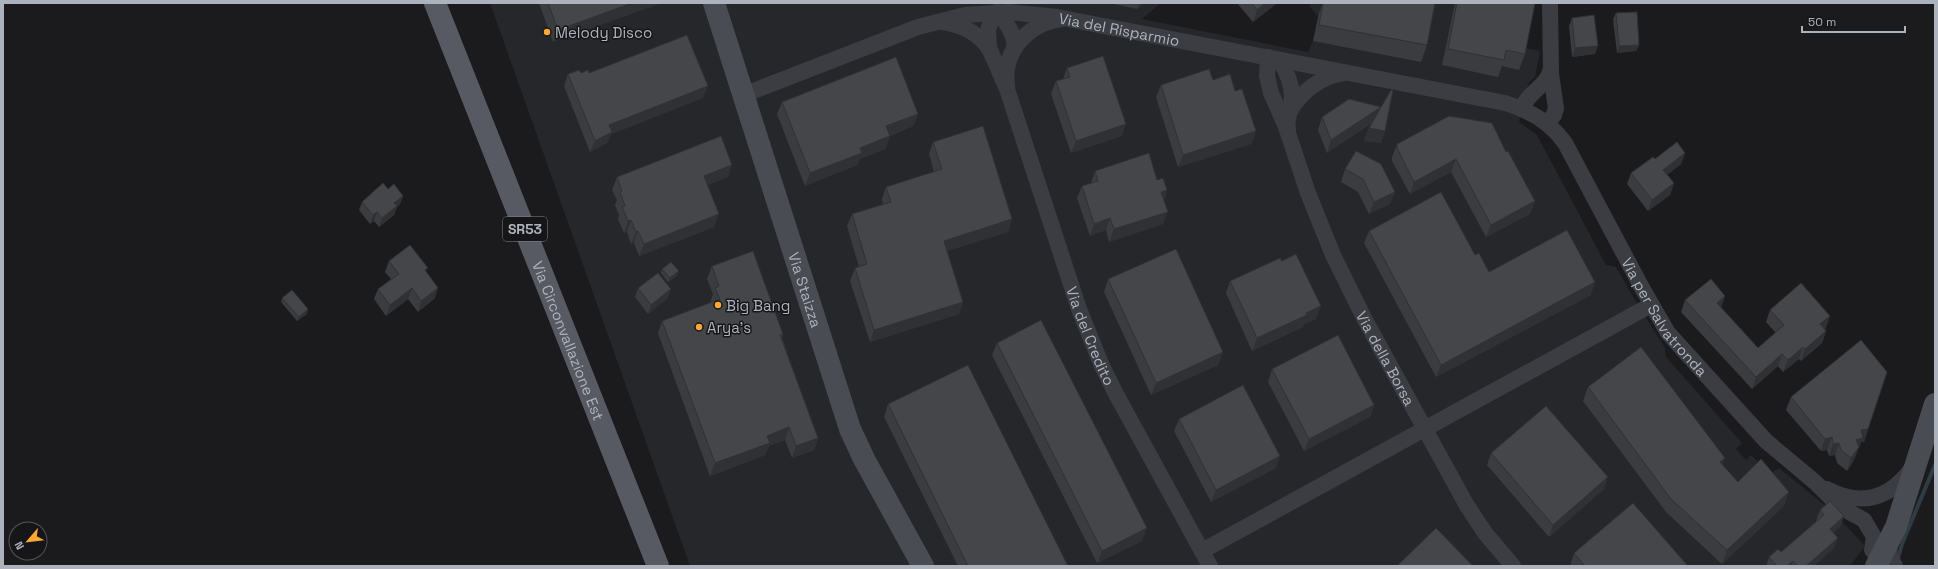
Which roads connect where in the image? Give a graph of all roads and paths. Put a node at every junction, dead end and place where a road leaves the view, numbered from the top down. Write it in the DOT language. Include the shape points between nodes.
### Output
graph roads {
  1 [pos="435,3"];
  2 [pos="714,3"];
  3 [pos="1550,3"];
  4 [pos="997,12"];
  5 [pos="1065,18"];
  6 [pos="937,22"];
  7 [pos="1014,49"];
  8 [pos="991,52"];
  9 [pos="1273,59"];
  10 [pos="1551,68"];
  11 [pos="1352,73"];
  12 [pos="1008,90"];
  13 [pos="743,95"];
  14 [pos="1505,103"];
  15 [pos="1522,109"];
  16 [pos="1289,112"];
  17 [pos="1547,124"];
  18 [pos="1289,135"];
  19 [pos="1651,305"];
  20 [pos="1935,404"];
  21 [pos="1425,429"];
  22 [pos="1913,471"];
  23 [pos="1816,483"];
  24 [pos="1202,551"];
  25 [pos="1875,556"];
  26 [pos="658,566"];
  27 [pos="923,566"];
  28 [pos="1210,566"];
  29 [pos="1513,566"];
  30 [pos="1895,566"];
  1 -- 26 [label="main road, Via Circonvallazione Est / SR53"];
  2 -- 13 [label="street, Via Staizza"];
  3 -- 10 [label="street"];
  4 -- 5 [label="street, Via del Risparmio" via="1032,13"];
  4 -- 6 [label="street, Via del Risparmio" via="965,15"];
  4 -- 7 [label="street" via="1013,38"];
  4 -- 8 [label="street, Via del Credito" via="988,30"];
  5 -- 7 [label="street, Via del Credito" via="1046,22 1032,29"];
  5 -- 9 [label="street, Via del Risparmio"];
  6 -- 8 [label="street, Via del Credito" via="954,24 970,31"];
  6 -- 13 [label="street, Via del Risparmio" via="893,36"];
  7 -- 12 [label="street, Via del Credito" via="1006,72"];
  8 -- 12 [label="street, Via del Credito"];
  9 -- 11 [label="street, Via del Risparmio"];
  9 -- 16 [label="street, Via della Borsa" via="1290,82 1292,100"];
  9 -- 18 [label="street, Via della Borsa" via="1267,76 1271,93"];
  10 -- 15 [label="street" via="1548,79 1528,98"];
  10 -- 17 [label="street" via="1556,110"];
  11 -- 14 [label="street, Via del Risparmio"];
  11 -- 16 [label="street" via="1337,74 1318,82 1306,91"];
  12 -- 24 [label="street, Via del Credito" via="1063,266 1094,349 1124,410"];
  13 -- 27 [label="street, Via Staizza" via="852,433"];
  14 -- 15 [label="street, Via per Salvatronda"];
  15 -- 17 [label="street, Via per Salvatronda" via="1535,114"];
  16 -- 18 [label="street, Via della Borsa"];
  17 -- 19 [label="street, Via per Salvatronda" via="1569,149"];
  18 -- 21 [label="street, Via della Borsa" via="1315,211 1341,274"];
  19 -- 21 [label="street"];
  19 -- 23 [label="street, Via per Salvatronda" via="1677,343 1745,419 1766,441"];
  20 -- 22 [label="street"];
  21 -- 24 [label="street"];
  21 -- 29 [label="street, Via della Borsa" via="1477,521"];
  22 -- 23 [label="street, Via per Salvatronda" via="1895,487 1870,498 1847,497"];
  22 -- 25 [label="street"];
  23 -- 25 [label="street, Via per Salvatronda" via="1840,507 1864,520 1874,537"];
  24 -- 28 [label="street, Via del Credito"];
  25 -- 30 [label="street, Via per Salvatronda" via="1890,556"];
}
